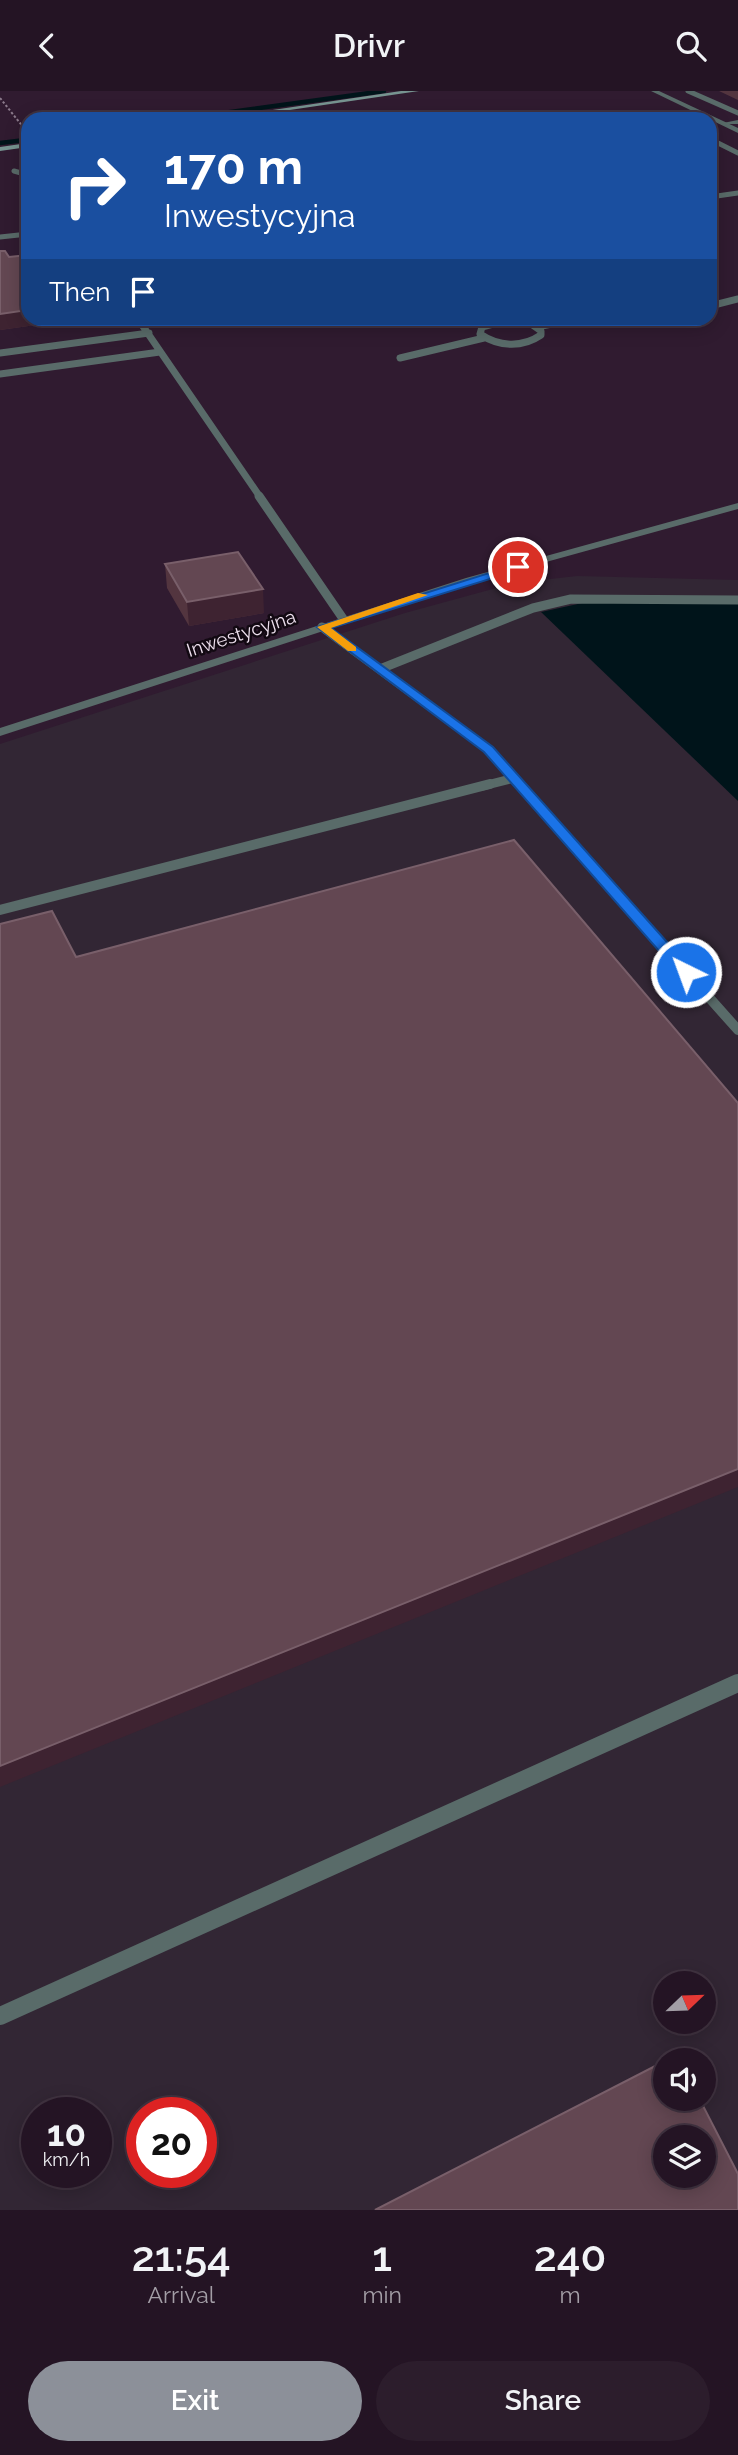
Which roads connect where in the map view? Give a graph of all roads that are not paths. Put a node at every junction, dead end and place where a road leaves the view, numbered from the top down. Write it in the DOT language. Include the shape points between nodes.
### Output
graph roads {
  1 [pos="416,91"];
  2 [pos="654,91"];
  3 [pos="688,91"];
  4 [pos="264,112"];
  5 [pos="695,112"];
  6 [pos="738,114"];
  7 [pos="738,122"];
  8 [pos="717,123"];
  9 [pos="738,131"];
  10 [pos="717,142"];
  11 [pos="21,146"];
  12 [pos="0,149"];
  13 [pos="738,153"];
  14 [pos="14,171"];
  15 [pos="21,174"];
  16 [pos="738,193"];
  17 [pos="717,196"];
  18 [pos="21,235"];
  19 [pos="0,237"];
  20 [pos="738,299"];
  21 [pos="717,304"];
  22 [pos="144,326"];
  23 [pos="488,326"];
  24 [pos="533,326"];
  25 [pos="542,326"];
  26 [pos="537,327"];
  27 [pos="149,333"];
  28 [pos="484,338"];
  29 [pos="160,352"];
  30 [pos="0,353"];
  31 [pos="400,358"];
  32 [pos="0,374"];
  33 [pos="738,506"];
  34 [pos="738,600"];
  35 [pos="344,620"];
  36 [pos="322,627"];
  37 [pos="380,669"];
  38 [pos="0,732"];
  39 [pos="514,778"];
  40 [pos="0,910"];
  41 [pos="738,1030"];
  42 [pos="738,1683"];
  43 [pos="0,2016"];
  1 -- 4 [label="main road"];
  2 -- 5 [label="street"];
  3 -- 6 [label="lane"];
  7 -- 8 [label="street"];
  8 -- 9 [label="street"];
  10 -- 13 [label="lane"];
  11 -- 12 [label="main road"];
  14 -- 15 [label="lane"];
  16 -- 17 [label="lane"];
  18 -- 19 [label="lane"];
  20 -- 21 [label="lane"];
  22 -- 27 [label="lane"];
  23 -- 28 [label="lane" via="480,330"];
  24 -- 26 [label="lane"];
  25 -- 26 [label="lane"];
  26 -- 28 [label="lane" via="541,335 530,342 500,343"];
  27 -- 29 [label="lane"];
  27 -- 30 [label="lane"];
  28 -- 31 [label="lane"];
  29 -- 32 [label="lane"];
  29 -- 35 [label="lane"];
  33 -- 35 [label="street, Inwestycyjna"];
  34 -- 37 [label="lane" via="571,599 533,608"];
  35 -- 36 [label="street, Inwestycyjna"];
  36 -- 37 [label="lane"];
  36 -- 38 [label="street, Inwestycyjna"];
  37 -- 39 [label="lane" via="488,749"];
  39 -- 40 [label="lane"];
  39 -- 41 [label="lane"];
  42 -- 43 [label="lane"];
}
